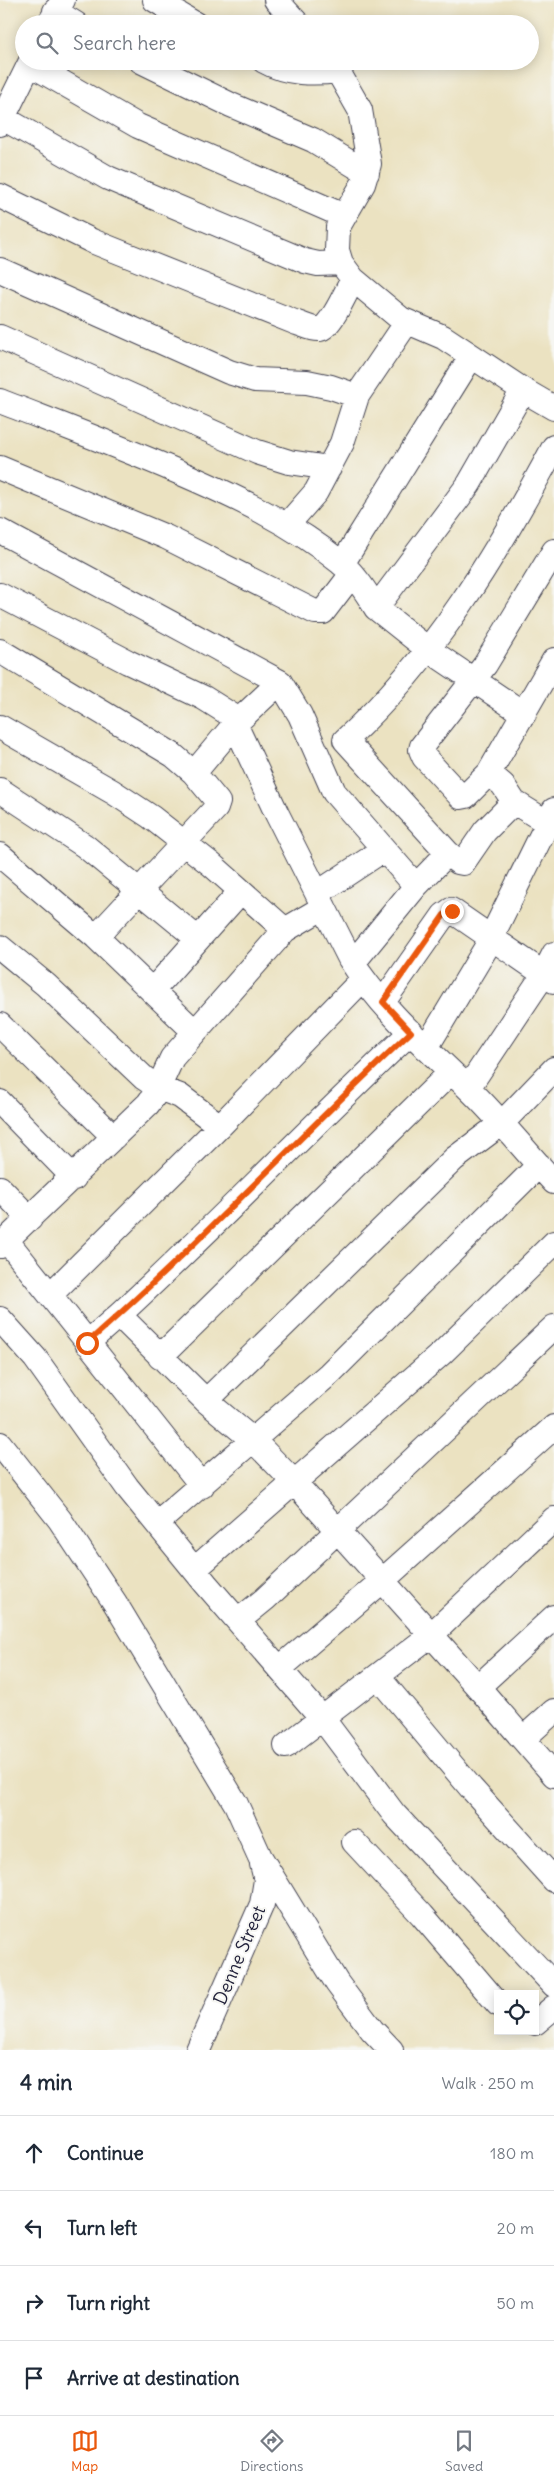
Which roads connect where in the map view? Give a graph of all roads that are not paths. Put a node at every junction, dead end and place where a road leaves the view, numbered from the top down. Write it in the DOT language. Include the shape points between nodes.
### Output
graph roads {
  1 [pos="155,0"];
  2 [pos="276,0"];
  3 [pos="179,15"];
  4 [pos="290,15"];
  5 [pos="27,70"];
  6 [pos="43,70"];
  7 [pos="159,70"];
  8 [pos="289,70"];
  9 [pos="317,70"];
  10 [pos="338,70"];
  11 [pos="1,121"];
  12 [pos="367,173"];
  13 [pos="0,196"];
  14 [pos="344,216"];
  15 [pos="0,270"];
  16 [pos="347,271"];
  17 [pos="406,322"];
  18 [pos="0,337"];
  19 [pos="471,357"];
  20 [pos="523,390"];
  21 [pos="357,396"];
  22 [pos="0,401"];
  23 [pos="554,408"];
  24 [pos="554,447"];
  25 [pos="0,468"];
  26 [pos="329,468"];
  27 [pos="288,524"];
  28 [pos="0,532"];
  29 [pos="554,551"];
  30 [pos="347,569"];
  31 [pos="0,595"];
  32 [pos="376,608"];
  33 [pos="429,650"];
  34 [pos="0,652"];
  35 [pos="554,660"];
  36 [pos="473,680"];
  37 [pos="280,682"];
  38 [pos="524,714"];
  39 [pos="237,722"];
  40 [pos="0,727"];
  41 [pos="345,740"];
  42 [pos="321,761"];
  43 [pos="194,773"];
  44 [pos="489,773"];
  45 [pos="0,790"];
  46 [pos="514,802"];
  47 [pos="551,817"];
  48 [pos="183,843"];
  49 [pos="383,850"];
  50 [pos="448,853"];
  51 [pos="0,854"];
  52 [pos="416,886"];
  53 [pos="140,889"];
  54 [pos="240,891"];
  55 [pos="321,900"];
  56 [pos="285,930"];
  57 [pos="96,937"];
  58 [pos="491,938"];
  59 [pos="198,939"];
  60 [pos="0,947"];
  61 [pos="552,965"];
  62 [pos="358,971"];
  63 [pos="152,991"];
  64 [pos="383,1002"];
  65 [pos="0,1025"];
  66 [pos="195,1032"];
  67 [pos="419,1040"];
  68 [pos="554,1069"];
  69 [pos="459,1080"];
  70 [pos="159,1088"];
  71 [pos="0,1102"];
  72 [pos="502,1123"];
  73 [pos="220,1126"];
  74 [pos="114,1137"];
  75 [pos="546,1173"];
  76 [pos="74,1178"];
  77 [pos="0,1188"];
  78 [pos="30,1219"];
  79 [pos="554,1243"];
  80 [pos="3,1244"];
  81 [pos="50,1295"];
  82 [pos="119,1315"];
  83 [pos="0,1319"];
  84 [pos="554,1327"];
  85 [pos="87,1343"];
  86 [pos="160,1357"];
  87 [pos="206,1401"];
  88 [pos="554,1427"];
  89 [pos="254,1441"];
  90 [pos="0,1444"];
  91 [pos="293,1481"];
  92 [pos="202,1486"];
  93 [pos="554,1519"];
  94 [pos="157,1523"];
  95 [pos="337,1530"];
  96 [pos="195,1569"];
  97 [pos="382,1581"];
  98 [pos="554,1617"];
  99 [pos="238,1621"];
  100 [pos="432,1635"];
  101 [pos="280,1668"];
  102 [pos="378,1677"];
  103 [pos="478,1687"];
  104 [pos="554,1711"];
  105 [pos="322,1718"];
  106 [pos="524,1738"];
  107 [pos="286,1746"];
  108 [pos="554,1776"];
  109 [pos="354,1842"];
  110 [pos="260,1857"];
  111 [pos="554,1880"];
  112 [pos="554,1985"];
  113 [pos="494,1999"];
  114 [pos="554,2007"];
  115 [pos="539,2020"];
  116 [pos="198,2050"];
  117 [pos="391,2050"];
  1 -- 3 [label="street"];
  2 -- 4 [label="street"];
  5 -- 11 [label="street"];
  6 -- 14 [label="street" via="138,126"];
  7 -- 12 [label="street" via="314,140"];
  8 -- 9 [label="street" via="302,73"];
  10 -- 12 [label="street" via="360,110 369,164"];
  11 -- 16 [label="street" via="148,196 305,261"];
  12 -- 14 [label="street"];
  13 -- 16 [label="street" via="92,241 318,330 326,327"];
  14 -- 16 [label="street" via="336,238"];
  15 -- 21 [label="street" via="229,372 255,380 331,386"];
  16 -- 17 [label="street"];
  17 -- 19 [label="street" via="429,330"];
  17 -- 21 [label="street"];
  18 -- 26 [label="street" via="256,452 289,462"];
  19 -- 20 [label="street"];
  19 -- 30 [label="street"];
  20 -- 23 [label="street"];
  20 -- 32 [label="street" via="469,484"];
  21 -- 26 [label="street" via="342,443"];
  22 -- 27 [label="street" via="161,464"];
  24 -- 33 [label="street" via="501,541"];
  25 -- 30 [label="street" via="166,537 315,612 323,612"];
  26 -- 27 [label="street" via="316,492"];
  27 -- 30 [label="street"];
  28 -- 37 [label="street"];
  29 -- 36 [label="street" via="513,621"];
  30 -- 32 [label="street"];
  31 -- 39 [label="street" via="204,698"];
  32 -- 33 [label="street"];
  33 -- 36 [label="street"];
  33 -- 41 [label="street"];
  34 -- 43 [label="street" via="150,741"];
  35 -- 38 [label="street"];
  36 -- 38 [label="street"];
  36 -- 44 [label="street" via="421,750 462,798"];
  37 -- 39 [label="street"];
  37 -- 42 [label="street" via="300,715"];
  38 -- 44 [label="street"];
  39 -- 43 [label="street"];
  39 -- 55 [label="street"];
  40 -- 48 [label="street" via="134,806"];
  41 -- 42 [label="street"];
  41 -- 50 [label="street"];
  42 -- 49 [label="street" via="334,792"];
  43 -- 48 [label="street" via="216,798 218,805"];
  44 -- 46 [label="street" via="503,785"];
  45 -- 53 [label="street" via="65,831"];
  46 -- 47 [label="street"];
  46 -- 50 [label="street" via="480,836 463,863"];
  47 -- 58 [label="street"];
  48 -- 53 [label="street"];
  48 -- 54 [label="street"];
  49 -- 52 [label="street"];
  49 -- 55 [label="street"];
  50 -- 52 [label="street"];
  51 -- 57 [label="street"];
  52 -- 62 [label="street"];
  53 -- 57 [label="street"];
  53 -- 59 [label="street"];
  54 -- 56 [label="street"];
  54 -- 59 [label="street"];
  55 -- 56 [label="street"];
  55 -- 62 [label="street"];
  56 -- 66 [label="street"];
  57 -- 63 [label="street"];
  58 -- 61 [label="street"];
  58 -- 64 [label="street" via="451,910 447,912"];
  58 -- 67 [label="street"];
  59 -- 63 [label="street"];
  60 -- 70 [label="street"];
  61 -- 69 [label="street"];
  62 -- 64 [label="street"];
  62 -- 73 [label="street"];
  63 -- 66 [label="street"];
  64 -- 67 [label="street"];
  65 -- 74 [label="street"];
  66 -- 70 [label="street" via="169,1061"];
  67 -- 69 [label="street"];
  67 -- 82 [label="street" via="274,1163 198,1242"];
  68 -- 72 [label="street"];
  69 -- 72 [label="street"];
  69 -- 86 [label="street"];
  70 -- 73 [label="street" via="180,1096"];
  70 -- 74 [label="street" via="148,1104"];
  71 -- 76 [label="street"];
  72 -- 75 [label="street"];
  72 -- 87 [label="street" via="454,1160"];
  73 -- 81 [label="street"];
  74 -- 76 [label="street"];
  75 -- 89 [label="street"];
  76 -- 78 [label="street"];
  77 -- 78 [label="street"];
  78 -- 80 [label="street"];
  79 -- 91 [label="street" via="442,1353"];
  80 -- 81 [label="street"];
  81 -- 85 [label="street"];
  82 -- 85 [label="street"];
  82 -- 86 [label="street"];
  83 -- 94 [label="street" via="35,1358 106,1460"];
  84 -- 95 [label="street"];
  85 -- 92 [label="street"];
  86 -- 87 [label="street"];
  87 -- 89 [label="street"];
  88 -- 97 [label="street"];
  89 -- 91 [label="street"];
  89 -- 92 [label="street"];
  90 -- 110 [label="street" via="60,1520 116,1603 236,1804"];
  91 -- 95 [label="street"];
  91 -- 96 [label="street"];
  92 -- 94 [label="street"];
  93 -- 100 [label="street"];
  94 -- 96 [label="street"];
  95 -- 97 [label="street"];
  95 -- 99 [label="street"];
  96 -- 99 [label="street"];
  97 -- 100 [label="street"];
  97 -- 101 [label="street"];
  98 -- 103 [label="street"];
  99 -- 101 [label="street"];
  100 -- 102 [label="street"];
  100 -- 103 [label="street"];
  101 -- 105 [label="street"];
  102 -- 105 [label="street"];
  102 -- 111 [label="street"];
  103 -- 106 [label="street"];
  104 -- 106 [label="street"];
  105 -- 107 [label="street"];
  105 -- 112 [label="street" via="394,1814"];
  106 -- 108 [label="street"];
  109 -- 113 [label="street"];
  110 -- 116 [label="street, Denne Street" via="266,1880 262,1904"];
  110 -- 117 [label="street" via="353,2006"];
  114 -- 115 [label="street"];
}
